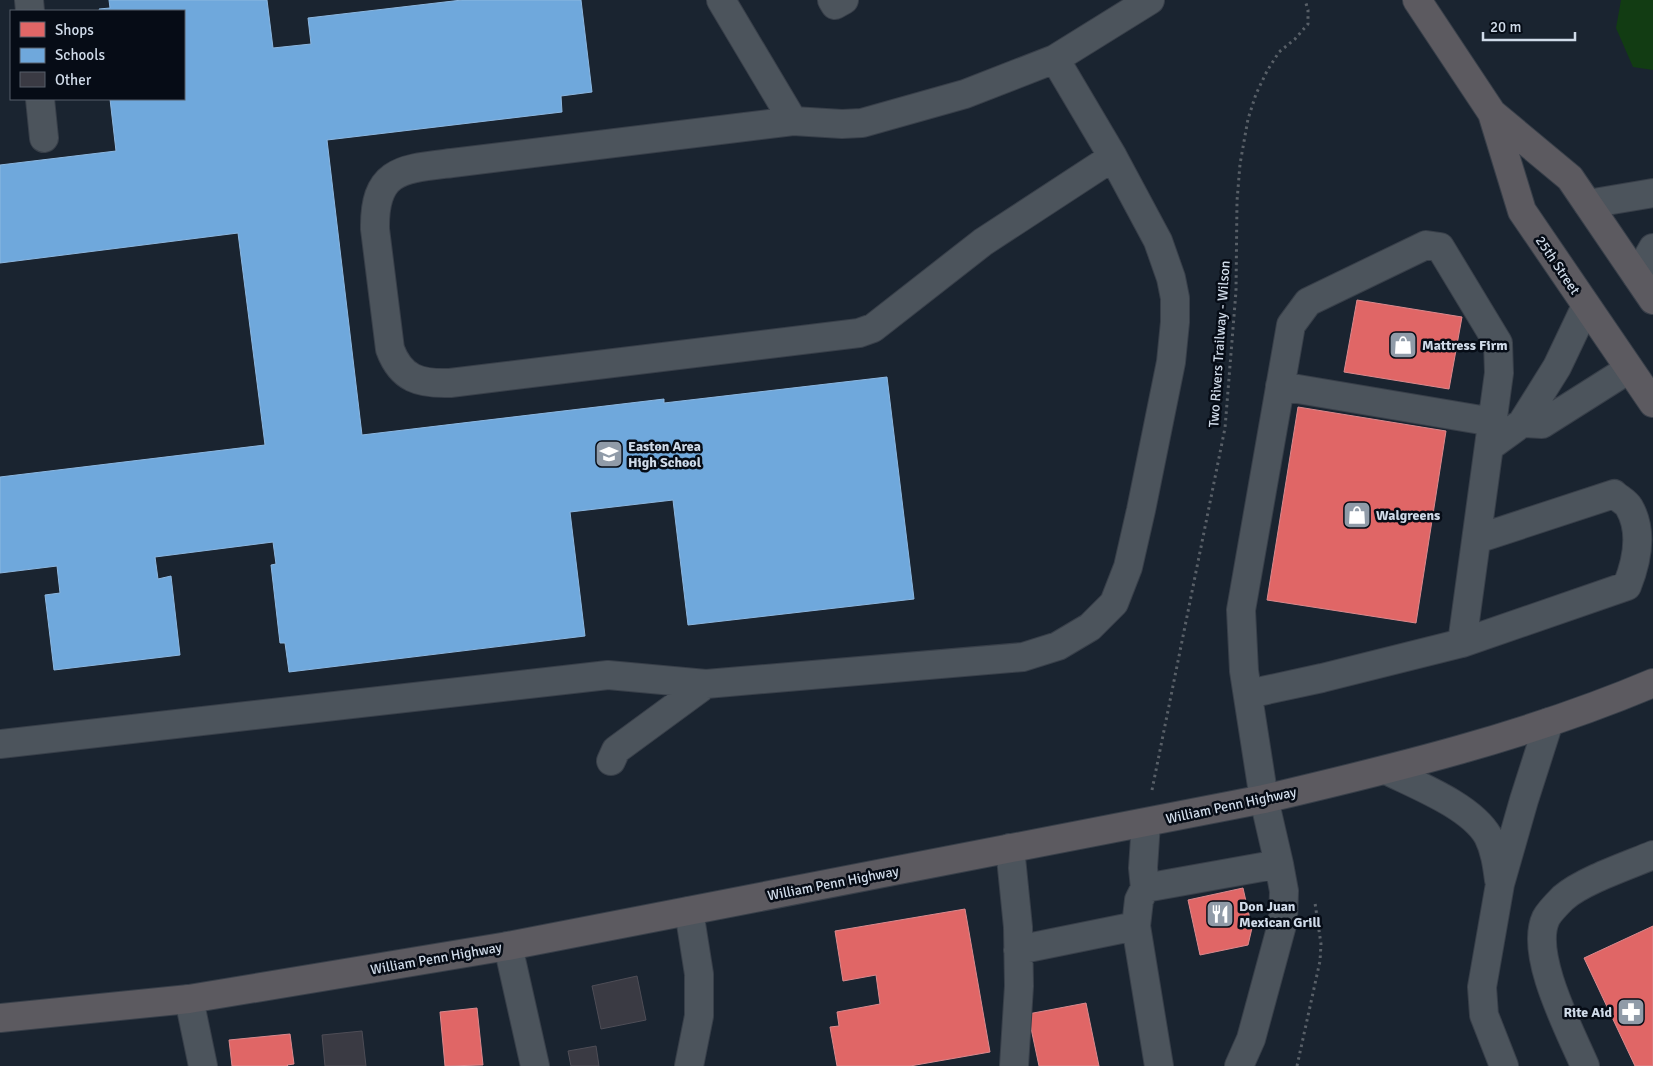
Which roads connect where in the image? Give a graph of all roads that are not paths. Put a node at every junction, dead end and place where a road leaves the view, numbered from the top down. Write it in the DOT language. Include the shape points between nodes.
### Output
graph roads {
  1 [pos="721,0"];
  2 [pos="832,0"];
  3 [pos="844,0"];
  4 [pos="1150,0"];
  5 [pos="1417,0"];
  6 [pos="1055,58"];
  7 [pos="40,100"];
  8 [pos="1492,113"];
  9 [pos="793,121"];
  10 [pos="44,138"];
  11 [pos="1113,157"];
  12 [pos="1653,193"];
  13 [pos="1588,204"];
  14 [pos="1653,248"];
  15 [pos="1637,276"];
  16 [pos="1653,300"];
  17 [pos="1586,306"];
  18 [pos="1629,370"];
  19 [pos="1280,386"];
  20 [pos="1653,403"];
  21 [pos="1522,422"];
  22 [pos="1491,435"];
  23 [pos="1476,539"];
  24 [pos="1462,643"];
  25 [pos="1653,683"];
  26 [pos="706,684"];
  27 [pos="1248,694"];
  28 [pos="1549,722"];
  29 [pos="0,744"];
  30 [pos="612,761"];
  31 [pos="1386,770"];
  32 [pos="1264,799"];
  33 [pos="1146,822"];
  34 [pos="1010,848"];
  35 [pos="1653,855"];
  36 [pos="1279,864"];
  37 [pos="1500,884"];
  38 [pos="1145,888"];
  39 [pos="689,911"];
  40 [pos="1136,926"];
  41 [pos="508,946"];
  42 [pos="1018,950"];
  43 [pos="189,999"];
  44 [pos="0,1018"];
  45 [pos="1494,1059"];
  46 [pos="203,1066"];
  47 [pos="535,1066"];
  48 [pos="689,1066"];
  49 [pos="1014,1066"];
  50 [pos="1159,1066"];
  51 [pos="1239,1066"];
  52 [pos="1585,1066"];
  1 -- 9 [label="street"];
  2 -- 3 [label="street" via="835,6"];
  4 -- 6 [label="street"];
  5 -- 8 [label="main road, 25th Street"];
  6 -- 9 [label="street" via="965,94 880,119 842,124"];
  6 -- 11 [label="street"];
  7 -- 10 [label="street"];
  8 -- 13 [label="main road, 25th Street" via="1570,178"];
  8 -- 17 [label="main road, 25th Street" via="1522,211"];
  9 -- 11 [label="street" via="452,162 400,172 387,180 375,211 394,361 404,373 417,380 450,383 859,334 872,328 983,242"];
  11 -- 26 [label="street" via="1158,241 1175,298 1171,362 1128,567 1114,603 1090,627 1058,646 1023,657"];
  12 -- 13 [label="street"];
  13 -- 15 [label="main road, 25th Street"];
  14 -- 15 [label="street"];
  15 -- 16 [label="main road, 25th Street"];
  17 -- 18 [label="main road, 25th Street"];
  17 -- 21 [label="street" via="1557,367"];
  18 -- 20 [label="main road, 25th Street"];
  18 -- 21 [label="street" via="1542,424"];
  19 -- 22 [label="street"];
  19 -- 22 [label="street" via="1291,325 1308,302 1426,245 1440,247 1498,343 1499,373"];
  19 -- 27 [label="street" via="1240,610"];
  21 -- 22 [label="street"];
  22 -- 23 [label="street"];
  23 -- 24 [label="street"];
  23 -- 24 [label="street" via="1614,494 1628,505 1638,547 1627,586"];
  24 -- 27 [label="street"];
  25 -- 28 [label="main road, William Penn Highway"];
  26 -- 29 [label="street" via="608,675"];
  26 -- 30 [label="street" via="616,750"];
  27 -- 32 [label="street"];
  28 -- 31 [label="main road, William Penn Highway"];
  28 -- 37 [label="street"];
  31 -- 32 [label="main road, William Penn Highway"];
  31 -- 37 [label="street" via="1452,804 1480,825 1492,846"];
  32 -- 33 [label="main road, William Penn Highway"];
  32 -- 36 [label="street"];
  33 -- 34 [label="main road, William Penn Highway"];
  33 -- 38 [label="street"];
  34 -- 39 [label="main road, William Penn Highway"];
  34 -- 42 [label="street"];
  35 -- 52 [label="street" via="1564,897 1546,918 1541,938 1544,963"];
  36 -- 38 [label="street"];
  36 -- 51 [label="street" via="1284,890 1283,921 1251,1039"];
  37 -- 45 [label="street" via="1482,987 1484,1015"];
  38 -- 40 [label="street"];
  39 -- 41 [label="main road, William Penn Highway"];
  39 -- 48 [label="street" via="699,974 699,1016"];
  40 -- 42 [label="street"];
  40 -- 50 [label="street"];
  41 -- 43 [label="main road, William Penn Highway"];
  41 -- 47 [label="street"];
  42 -- 49 [label="street"];
  43 -- 44 [label="main road, William Penn Highway"];
  43 -- 46 [label="street"];
}
